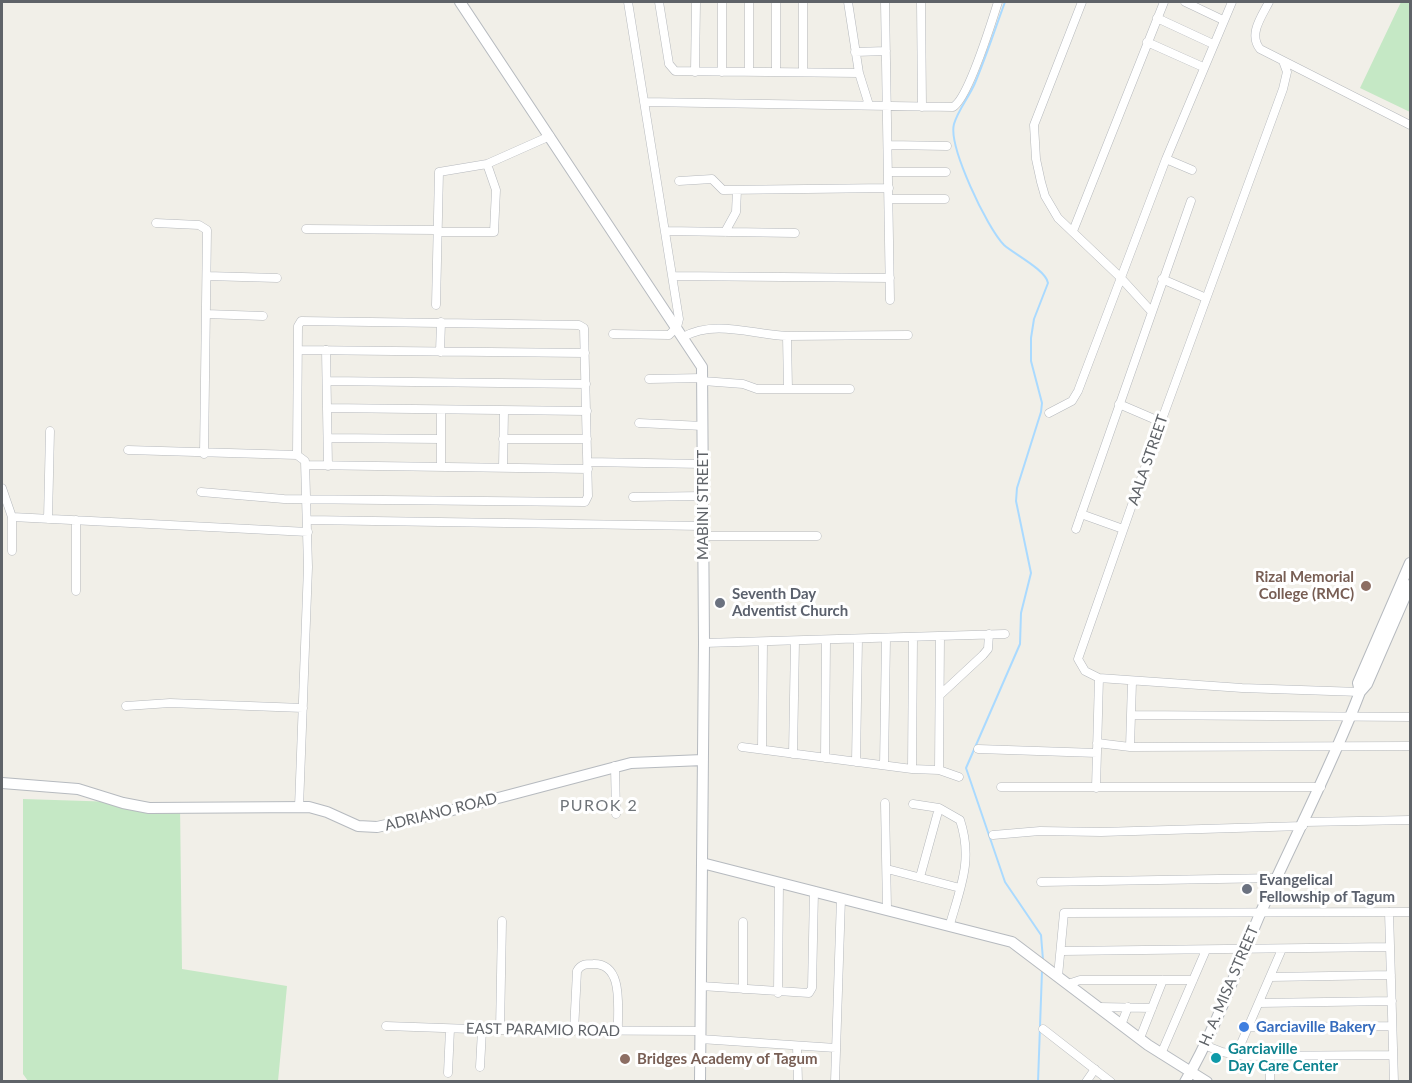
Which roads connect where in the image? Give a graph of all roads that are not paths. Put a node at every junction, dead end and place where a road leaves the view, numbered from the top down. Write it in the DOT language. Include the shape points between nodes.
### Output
graph roads {
  1 [pos="460,2"];
  2 [pos="628,2"];
  3 [pos="659,2"];
  4 [pos="696,2"];
  5 [pos="722,2"];
  6 [pos="748,2"];
  7 [pos="776,2"];
  8 [pos="803,2"];
  9 [pos="848,2"];
  10 [pos="885,2"];
  11 [pos="921,2"];
  12 [pos="998,2"];
  13 [pos="1082,2"];
  14 [pos="1164,2"];
  15 [pos="1185,2"];
  16 [pos="1232,2"];
  17 [pos="1269,2"];
  18 [pos="1157,18"];
  19 [pos="1223,20"];
  20 [pos="1147,42"];
  21 [pos="1213,44"];
  22 [pos="886,51"];
  23 [pos="855,52"];
  24 [pos="1283,61"];
  25 [pos="1203,67"];
  26 [pos="695,72"];
  27 [pos="722,72"];
  28 [pos="749,72"];
  29 [pos="776,72"];
  30 [pos="803,72"];
  31 [pos="859,73"];
  32 [pos="644,102"];
  33 [pos="869,105"];
  34 [pos="889,105"];
  35 [pos="922,107"];
  36 [pos="1410,125"];
  37 [pos="550,136"];
  38 [pos="889,146"];
  39 [pos="947,146"];
  40 [pos="1166,159"];
  41 [pos="487,164"];
  42 [pos="1192,170"];
  43 [pos="889,172"];
  44 [pos="946,172"];
  45 [pos="679,181"];
  46 [pos="889,188"];
  47 [pos="737,190"];
  48 [pos="945,198"];
  49 [pos="890,199"];
  50 [pos="1191,201"];
  51 [pos="156,223"];
  52 [pos="306,230"];
  53 [pos="437,231"];
  54 [pos="666,231"];
  55 [pos="1073,231"];
  56 [pos="726,232"];
  57 [pos="795,233"];
  58 [pos="207,276"];
  59 [pos="673,276"];
  60 [pos="1120,277"];
  61 [pos="277,278"];
  62 [pos="890,278"];
  63 [pos="1162,279"];
  64 [pos="1206,298"];
  65 [pos="891,300"];
  66 [pos="436,304"];
  67 [pos="1151,311"];
  68 [pos="206,314"];
  69 [pos="262,316"];
  70 [pos="441,322"];
  71 [pos="680,332"];
  72 [pos="613,334"];
  73 [pos="908,335"];
  74 [pos="787,336"];
  75 [pos="298,350"];
  76 [pos="326,351"];
  77 [pos="440,352"];
  78 [pos="585,353"];
  79 [pos="649,379"];
  80 [pos="703,380"];
  81 [pos="327,381"];
  82 [pos="586,384"];
  83 [pos="788,389"];
  84 [pos="850,389"];
  85 [pos="1119,404"];
  86 [pos="327,408"];
  87 [pos="441,410"];
  88 [pos="504,411"];
  89 [pos="586,411"];
  90 [pos="1049,413"];
  91 [pos="1161,422"];
  92 [pos="639,423"];
  93 [pos="703,426"];
  94 [pos="50,431"];
  95 [pos="329,438"];
  96 [pos="441,439"];
  97 [pos="503,439"];
  98 [pos="587,439"];
  99 [pos="128,450"];
  100 [pos="204,454"];
  101 [pos="297,455"];
  102 [pos="702,464"];
  103 [pos="306,465"];
  104 [pos="328,466"];
  105 [pos="588,466"];
  106 [pos="441,467"];
  107 [pos="502,468"];
  108 [pos="2,488"];
  109 [pos="201,492"];
  110 [pos="703,496"];
  111 [pos="633,497"];
  112 [pos="307,499"];
  113 [pos="1082,514"];
  114 [pos="12,517"];
  115 [pos="48,519"];
  116 [pos="76,520"];
  117 [pos="308,520"];
  118 [pos="1076,529"];
  119 [pos="1124,529"];
  120 [pos="703,531"];
  121 [pos="308,532"];
  122 [pos="817,536"];
  123 [pos="12,551"];
  124 [pos="1410,563"];
  125 [pos="1410,585"];
  126 [pos="76,591"];
  127 [pos="1397,606"];
  128 [pos="989,634"];
  129 [pos="1005,634"];
  130 [pos="940,636"];
  131 [pos="913,638"];
  132 [pos="858,639"];
  133 [pos="886,639"];
  134 [pos="826,640"];
  135 [pos="795,641"];
  136 [pos="763,642"];
  137 [pos="704,643"];
  138 [pos="1099,678"];
  139 [pos="1132,682"];
  140 [pos="1361,686"];
  141 [pos="941,694"];
  142 [pos="126,706"];
  143 [pos="303,708"];
  144 [pos="1131,715"];
  145 [pos="1351,716"];
  146 [pos="1410,717"];
  147 [pos="1097,743"];
  148 [pos="1339,746"];
  149 [pos="1410,746"];
  150 [pos="742,747"];
  151 [pos="1130,747"];
  152 [pos="762,749"];
  153 [pos="978,749"];
  154 [pos="1097,753"];
  155 [pos="794,754"];
  156 [pos="825,758"];
  157 [pos="703,760"];
  158 [pos="856,762"];
  159 [pos="884,765"];
  160 [pos="615,766"];
  161 [pos="912,769"];
  162 [pos="939,770"];
  163 [pos="959,777"];
  164 [pos="2,783"];
  165 [pos="1001,787"];
  166 [pos="1096,788"];
  167 [pos="1321,788"];
  168 [pos="885,803"];
  169 [pos="913,804"];
  170 [pos="299,807"];
  171 [pos="939,808"];
  172 [pos="616,814"];
  173 [pos="1410,820"];
  174 [pos="1304,824"];
  175 [pos="993,835"];
  176 [pos="702,863"];
  177 [pos="887,869"];
  178 [pos="920,877"];
  179 [pos="1277,878"];
  180 [pos="779,882"];
  181 [pos="1041,882"];
  182 [pos="960,888"];
  183 [pos="814,891"];
  184 [pos="841,897"];
  185 [pos="887,909"];
  186 [pos="1389,912"];
  187 [pos="1410,912"];
  188 [pos="1261,913"];
  189 [pos="502,921"];
  190 [pos="743,922"];
  191 [pos="950,924"];
  192 [pos="1390,947"];
  193 [pos="1282,949"];
  194 [pos="1206,950"];
  195 [pos="1245,950"];
  196 [pos="1062,951"];
  197 [pos="1391,975"];
  198 [pos="1058,976"];
  199 [pos="1270,977"];
  200 [pos="1163,980"];
  201 [pos="1194,980"];
  202 [pos="1068,984"];
  203 [pos="700,986"];
  204 [pos="743,989"];
  205 [pos="778,993"];
  206 [pos="1392,1001"];
  207 [pos="1259,1003"];
  208 [pos="1099,1007"];
  209 [pos="1128,1007"];
  210 [pos="1152,1008"];
  211 [pos="1121,1025"];
  212 [pos="386,1026"];
  213 [pos="1392,1026"];
  214 [pos="1249,1027"];
  215 [pos="450,1029"];
  216 [pos="1043,1029"];
  217 [pos="482,1030"];
  218 [pos="500,1030"];
  219 [pos="574,1031"];
  220 [pos="618,1031"];
  221 [pos="700,1035"];
  222 [pos="1140,1038"];
  223 [pos="1204,1045"];
  224 [pos="797,1046"];
  225 [pos="836,1048"];
  226 [pos="1161,1054"];
  227 [pos="1236,1055"];
  228 [pos="1393,1055"];
  229 [pos="1270,1056"];
  230 [pos="480,1067"];
  231 [pos="1095,1069"];
  232 [pos="448,1072"];
  233 [pos="1188,1077"];
  234 [pos="700,1082"];
  235 [pos="798,1082"];
  236 [pos="835,1082"];
  237 [pos="1086,1082"];
  238 [pos="1111,1082"];
  239 [pos="1207,1082"];
  240 [pos="1270,1082"];
  241 [pos="1394,1082"];
  1 -- 37 [label="street, MABINI STREET"];
  2 -- 32 [label="street"];
  3 -- 26 [label="street" via="670,68"];
  4 -- 26 [label="street"];
  5 -- 27 [label="street"];
  6 -- 28 [label="street"];
  7 -- 29 [label="street"];
  8 -- 30 [label="street"];
  9 -- 23 [label="street"];
  10 -- 22 [label="street"];
  11 -- 35 [label="street"];
  12 -- 35 [label="street" via="958,104"];
  13 -- 55 [label="street" via="1034,125 1035,159 1045,196 1058,218"];
  14 -- 18 [label="street"];
  15 -- 19 [label="street"];
  16 -- 19 [label="street"];
  17 -- 24 [label="street" via="1254,38 1260,49"];
  18 -- 20 [label="street"];
  18 -- 21 [label="street"];
  19 -- 21 [label="street"];
  20 -- 25 [label="street"];
  20 -- 55 [label="street"];
  21 -- 25 [label="street"];
  22 -- 23 [label="street"];
  22 -- 34 [label="street"];
  23 -- 31 [label="street"];
  24 -- 36 [label="street"];
  24 -- 64 [label="street, AALA STREET" via="1287,72 1283,89"];
  25 -- 40 [label="street"];
  26 -- 27 [label="street"];
  27 -- 28 [label="street"];
  28 -- 29 [label="street"];
  29 -- 30 [label="street"];
  30 -- 31 [label="street"];
  31 -- 33 [label="street"];
  32 -- 33 [label="street"];
  32 -- 54 [label="street"];
  33 -- 34 [label="street"];
  34 -- 35 [label="street"];
  34 -- 38 [label="street"];
  37 -- 41 [label="street"];
  37 -- 71 [label="street, MABINI STREET"];
  38 -- 39 [label="street"];
  38 -- 43 [label="street"];
  40 -- 42 [label="street"];
  40 -- 60 [label="street"];
  41 -- 53 [label="street" via="439,172"];
  41 -- 53 [label="street" via="496,190 494,232"];
  43 -- 44 [label="street"];
  43 -- 46 [label="street"];
  45 -- 47 [label="street" via="712,179 723,190"];
  46 -- 47 [label="street"];
  46 -- 49 [label="street"];
  47 -- 56 [label="street" via="736,212"];
  48 -- 49 [label="street"];
  49 -- 62 [label="street"];
  50 -- 63 [label="street"];
  51 -- 58 [label="street" via="206,228"];
  52 -- 53 [label="street"];
  53 -- 66 [label="street"];
  54 -- 56 [label="street"];
  54 -- 59 [label="street"];
  55 -- 60 [label="street"];
  56 -- 57 [label="street"];
  58 -- 61 [label="street"];
  58 -- 68 [label="street"];
  59 -- 62 [label="street"];
  59 -- 71 [label="street"];
  60 -- 67 [label="street"];
  60 -- 90 [label="street" via="1076,395"];
  62 -- 65 [label="street"];
  63 -- 64 [label="street"];
  63 -- 67 [label="street"];
  64 -- 91 [label="street, AALA STREET"];
  67 -- 85 [label="street"];
  68 -- 69 [label="street"];
  68 -- 100 [label="street"];
  70 -- 75 [label="street" via="301,321"];
  70 -- 77 [label="street"];
  70 -- 78 [label="street" via="581,325 585,330"];
  71 -- 72 [label="street"];
  71 -- 74 [label="street" via="722,328"];
  71 -- 80 [label="street, MABINI STREET" via="701,363"];
  73 -- 74 [label="street"];
  74 -- 83 [label="street"];
  75 -- 76 [label="street"];
  75 -- 101 [label="street"];
  76 -- 77 [label="street"];
  76 -- 81 [label="street"];
  77 -- 78 [label="street"];
  78 -- 82 [label="street"];
  79 -- 80 [label="street"];
  80 -- 83 [label="street" via="757,389"];
  80 -- 93 [label="street, MABINI STREET"];
  81 -- 82 [label="street"];
  81 -- 86 [label="street"];
  82 -- 89 [label="street"];
  83 -- 84 [label="street"];
  85 -- 91 [label="street"];
  85 -- 113 [label="street"];
  86 -- 87 [label="street"];
  86 -- 95 [label="street"];
  87 -- 88 [label="street"];
  87 -- 96 [label="street"];
  88 -- 89 [label="street"];
  88 -- 97 [label="street"];
  89 -- 98 [label="street"];
  91 -- 119 [label="street, AALA STREET"];
  92 -- 93 [label="street"];
  93 -- 102 [label="street, MABINI STREET"];
  94 -- 115 [label="street"];
  95 -- 96 [label="street"];
  95 -- 104 [label="street"];
  96 -- 106 [label="street"];
  97 -- 98 [label="street"];
  97 -- 107 [label="street"];
  98 -- 105 [label="street"];
  99 -- 100 [label="street"];
  100 -- 101 [label="street"];
  101 -- 103 [label="street" via="304,458"];
  102 -- 105 [label="street"];
  102 -- 110 [label="street, MABINI STREET"];
  103 -- 104 [label="street"];
  103 -- 112 [label="street"];
  104 -- 106 [label="street"];
  105 -- 107 [label="street"];
  105 -- 112 [label="street" via="588,498 583,502"];
  106 -- 107 [label="street"];
  108 -- 114 [label="street"];
  109 -- 112 [label="street"];
  110 -- 111 [label="street"];
  110 -- 120 [label="street, MABINI STREET"];
  112 -- 117 [label="street"];
  113 -- 118 [label="street"];
  113 -- 119 [label="street"];
  114 -- 115 [label="street"];
  114 -- 123 [label="street"];
  115 -- 116 [label="street"];
  116 -- 121 [label="street"];
  116 -- 126 [label="street"];
  117 -- 120 [label="street"];
  117 -- 121 [label="street"];
  119 -- 138 [label="street, AALA STREET" via="1078,658 1084,671"];
  120 -- 122 [label="street"];
  120 -- 137 [label="street, MABINI STREET"];
  121 -- 143 [label="street"];
  124 -- 127 [label="street"];
  125 -- 127 [label="street"];
  127 -- 140 [label="street, H. A. MISA STREET"];
  128 -- 129 [label="street"];
  128 -- 130 [label="street"];
  128 -- 141 [label="street" via="983,655"];
  130 -- 131 [label="street"];
  130 -- 141 [label="street"];
  131 -- 133 [label="street"];
  131 -- 161 [label="street"];
  132 -- 133 [label="street"];
  132 -- 134 [label="street"];
  132 -- 158 [label="street"];
  133 -- 159 [label="street"];
  134 -- 135 [label="street"];
  134 -- 156 [label="street"];
  135 -- 136 [label="street"];
  135 -- 155 [label="street"];
  136 -- 137 [label="street"];
  136 -- 152 [label="street"];
  137 -- 157 [label="street, MABINI STREET"];
  138 -- 139 [label="street"];
  138 -- 147 [label="street"];
  139 -- 140 [label="street"];
  139 -- 144 [label="street"];
  140 -- 145 [label="street, H. A. MISA STREET"];
  141 -- 162 [label="street"];
  142 -- 143 [label="street" via="170,703"];
  143 -- 170 [label="street"];
  144 -- 145 [label="street"];
  144 -- 151 [label="street"];
  145 -- 146 [label="street"];
  145 -- 148 [label="street, H. A. MISA STREET"];
  147 -- 151 [label="street"];
  147 -- 154 [label="street"];
  148 -- 149 [label="street"];
  148 -- 151 [label="street"];
  148 -- 167 [label="street, H. A. MISA STREET"];
  150 -- 152 [label="street"];
  152 -- 155 [label="street"];
  153 -- 154 [label="street"];
  154 -- 166 [label="street"];
  155 -- 156 [label="street"];
  156 -- 158 [label="street"];
  157 -- 160 [label="street, ADRIANO ROAD" via="643,761"];
  157 -- 176 [label="street, MABINI STREET"];
  158 -- 159 [label="street"];
  159 -- 161 [label="street"];
  160 -- 170 [label="street, ADRIANO ROAD" via="377,827 358,826 319,808"];
  160 -- 172 [label="street"];
  161 -- 162 [label="street"];
  162 -- 163 [label="street"];
  164 -- 170 [label="street, ADRIANO ROAD" via="78,789 149,808"];
  165 -- 166 [label="street"];
  166 -- 167 [label="street"];
  167 -- 174 [label="street, H. A. MISA STREET"];
  168 -- 177 [label="street"];
  169 -- 171 [label="street"];
  171 -- 178 [label="street"];
  171 -- 182 [label="street" via="960,820 966,839 967,861"];
  173 -- 174 [label="street"];
  174 -- 175 [label="street"];
  174 -- 179 [label="street, H. A. MISA STREET"];
  176 -- 180 [label="street"];
  176 -- 203 [label="street, MABINI STREET"];
  177 -- 178 [label="street"];
  177 -- 185 [label="street"];
  178 -- 182 [label="street"];
  179 -- 181 [label="street"];
  179 -- 188 [label="street, H. A. MISA STREET"];
  180 -- 183 [label="street"];
  180 -- 205 [label="street"];
  182 -- 191 [label="street"];
  183 -- 184 [label="street"];
  183 -- 205 [label="street" via="812,988 806,994"];
  184 -- 185 [label="street"];
  184 -- 225 [label="street"];
  185 -- 191 [label="street"];
  186 -- 187 [label="street"];
  186 -- 188 [label="street"];
  186 -- 192 [label="street"];
  188 -- 195 [label="street, H. A. MISA STREET"];
  188 -- 196 [label="street" via="1064,913"];
  189 -- 218 [label="street"];
  190 -- 204 [label="street"];
  191 -- 198 [label="street" via="1012,942"];
  192 -- 193 [label="street"];
  192 -- 197 [label="street"];
  193 -- 195 [label="street"];
  193 -- 199 [label="street"];
  194 -- 195 [label="street"];
  194 -- 196 [label="street"];
  194 -- 201 [label="street"];
  195 -- 223 [label="street, H. A. MISA STREET"];
  196 -- 198 [label="street"];
  197 -- 199 [label="street"];
  197 -- 206 [label="street"];
  198 -- 202 [label="street"];
  199 -- 207 [label="street"];
  200 -- 201 [label="street"];
  200 -- 202 [label="street" via="1080,980"];
  200 -- 210 [label="street"];
  201 -- 226 [label="street"];
  202 -- 208 [label="street"];
  203 -- 204 [label="street"];
  203 -- 221 [label="street, MABINI STREET"];
  204 -- 205 [label="street"];
  206 -- 207 [label="street"];
  206 -- 213 [label="street"];
  207 -- 214 [label="street"];
  208 -- 209 [label="street"];
  208 -- 211 [label="street"];
  209 -- 210 [label="street"];
  209 -- 211 [label="street"];
  210 -- 222 [label="street"];
  211 -- 222 [label="street"];
  212 -- 215 [label="street, EAST PARAMIO ROAD"];
  213 -- 214 [label="street"];
  213 -- 228 [label="street"];
  214 -- 227 [label="street"];
  215 -- 217 [label="street, EAST PARAMIO ROAD"];
  215 -- 232 [label="street"];
  216 -- 231 [label="street"];
  217 -- 218 [label="street, EAST PARAMIO ROAD"];
  217 -- 230 [label="street"];
  218 -- 219 [label="street, EAST PARAMIO ROAD"];
  219 -- 220 [label="street, EAST PARAMIO ROAD"];
  219 -- 220 [label="street" via="577,971 585,964 597,964 607,967 615,978"];
  220 -- 221 [label="street, EAST PARAMIO ROAD"];
  221 -- 224 [label="street, EAST PARAMIO ROAD"];
  221 -- 234 [label="street, MABINI STREET"];
  222 -- 226 [label="street"];
  223 -- 227 [label="street"];
  223 -- 233 [label="street, H. A. MISA STREET"];
  224 -- 225 [label="street, EAST PARAMIO ROAD"];
  224 -- 235 [label="street"];
  225 -- 236 [label="street"];
  226 -- 233 [label="street"];
  227 -- 229 [label="street"];
  228 -- 229 [label="street"];
  228 -- 241 [label="street"];
  229 -- 240 [label="street"];
  231 -- 237 [label="street"];
  231 -- 238 [label="street"];
  233 -- 239 [label="street"];
}
